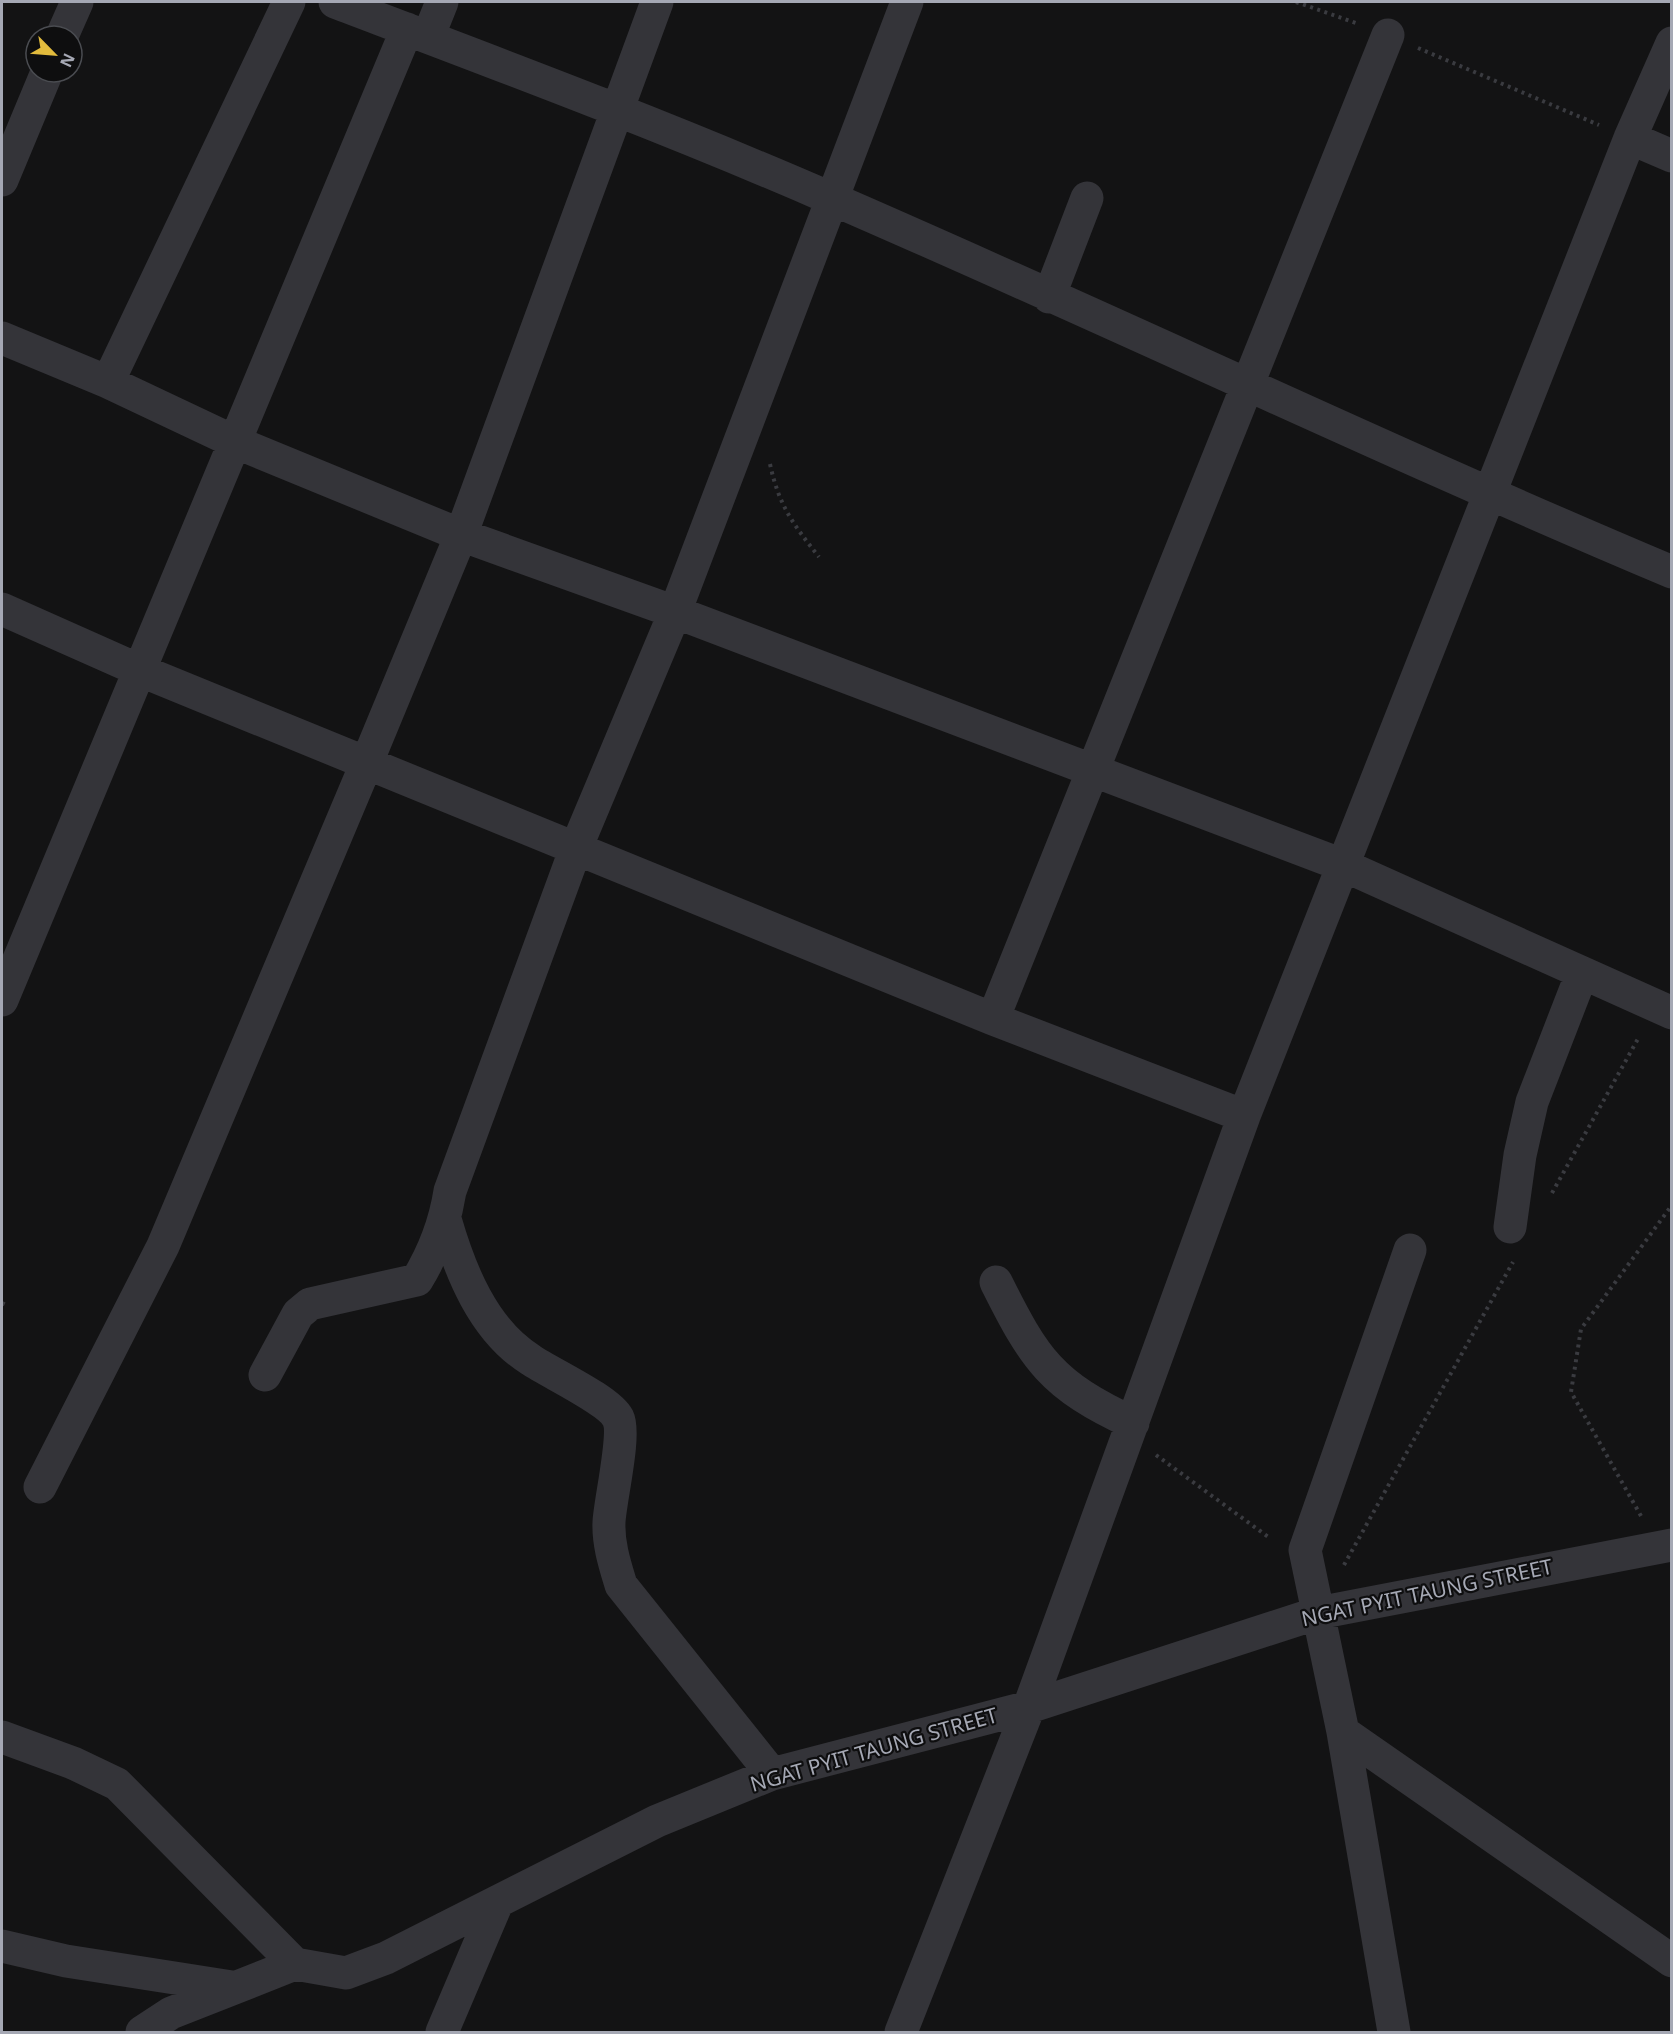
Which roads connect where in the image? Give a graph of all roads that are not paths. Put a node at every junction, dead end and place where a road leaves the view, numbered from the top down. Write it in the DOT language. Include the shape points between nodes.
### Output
graph roads {
  1 [pos="77,2"];
  2 [pos="289,2"];
  3 [pos="335,2"];
  4 [pos="442,2"];
  5 [pos="657,2"];
  6 [pos="907,2"];
  7 [pos="67,24"];
  8 [pos="417,33"];
  9 [pos="1388,35"];
  10 [pos="1671,43"];
  11 [pos="42,84"];
  12 [pos="618,108"];
  13 [pos="1630,138"];
  14 [pos="1671,156"];
  15 [pos="2,180"];
  16 [pos="1087,198"];
  17 [pos="832,199"];
  18 [pos="1049,297"];
  19 [pos="2,338"];
  20 [pos="108,382"];
  21 [pos="1246,385"];
  22 [pos="235,442"];
  23 [pos="1490,495"];
  24 [pos="461,535"];
  25 [pos="1671,572"];
  26 [pos="2,609"];
  27 [pos="675,612"];
  28 [pos="139,670"];
  29 [pos="368,762"];
  30 [pos="1092,771"];
  31 [pos="576,848"];
  32 [pos="1345,866"];
  33 [pos="1582,973"];
  34 [pos="2,1000"];
  35 [pos="1664,1010"];
  36 [pos="993,1019"];
  37 [pos="1244,1116"];
  38 [pos="445,1219"];
  39 [pos="1513,1242"];
  40 [pos="1410,1250"];
  41 [pos="996,1282"];
  42 [pos="265,1375"];
  43 [pos="1131,1429"];
  44 [pos="40,1487"];
  45 [pos="1665,1546"];
  46 [pos="1318,1613"];
  47 [pos="1029,1707"];
  48 [pos="1343,1732"];
  49 [pos="2,1737"];
  50 [pos="772,1774"];
  51 [pos="497,1903"];
  52 [pos="2,1946"];
  53 [pos="1671,1961"];
  54 [pos="295,1964"];
  55 [pos="232,1987"];
  56 [pos="142,2032"];
  57 [pos="442,2032"];
  58 [pos="901,2032"];
  59 [pos="1394,2032"];
  1 -- 7 [label="street"];
  2 -- 20 [label="street"];
  3 -- 8 [label="street"];
  4 -- 8 [label="street"];
  5 -- 12 [label="street"];
  6 -- 17 [label="street"];
  8 -- 12 [label="street"];
  8 -- 22 [label="street"];
  9 -- 21 [label="street"];
  10 -- 13 [label="street"];
  11 -- 15 [label="street"];
  12 -- 17 [label="street"];
  12 -- 24 [label="street"];
  13 -- 14 [label="street"];
  13 -- 23 [label="street"];
  16 -- 18 [label="street"];
  17 -- 18 [label="street"];
  17 -- 27 [label="street"];
  18 -- 21 [label="street"];
  19 -- 20 [label="street"];
  20 -- 22 [label="street"];
  21 -- 23 [label="street"];
  21 -- 30 [label="street"];
  22 -- 24 [label="street"];
  22 -- 28 [label="street"];
  23 -- 25 [label="street"];
  23 -- 32 [label="street"];
  24 -- 27 [label="street"];
  24 -- 29 [label="street"];
  26 -- 28 [label="street"];
  27 -- 30 [label="street"];
  27 -- 31 [label="street"];
  28 -- 29 [label="street"];
  28 -- 34 [label="street"];
  29 -- 31 [label="street"];
  29 -- 44 [label="street" via="163,1246"];
  30 -- 32 [label="street"];
  30 -- 36 [label="street"];
  31 -- 36 [label="street"];
  31 -- 38 [label="street" via="450,1191"];
  32 -- 33 [label="street"];
  32 -- 37 [label="street"];
  33 -- 35 [label="street"];
  33 -- 39 [label="street" via="1532,1102 1520,1155"];
  36 -- 37 [label="street"];
  37 -- 43 [label="street"];
  38 -- 42 [label="street" via="417,1280 310,1304 298,1314"];
  38 -- 50 [label="street" via="467,1281 500,1334 530,1360 603,1403 618,1418 620,1436 609,1524 621,1585"];
  40 -- 46 [label="street" via="1305,1550"];
  41 -- 43 [label="street" via="1023,1336 1045,1366 1091,1404"];
  43 -- 47 [label="street"];
  45 -- 46 [label="street, NGAT PYIT TAUNG STREET"];
  46 -- 47 [label="street, NGAT PYIT TAUNG STREET"];
  46 -- 48 [label="street"];
  47 -- 50 [label="street, NGAT PYIT TAUNG STREET"];
  47 -- 58 [label="street"];
  48 -- 53 [label="street"];
  48 -- 59 [label="street"];
  49 -- 54 [label="street" via="74,1763 117,1784"];
  50 -- 51 [label="street, NGAT PYIT TAUNG STREET" via="657,1821"];
  51 -- 54 [label="street, NGAT PYIT TAUNG STREET" via="346,1974"];
  51 -- 57 [label="street"];
  52 -- 55 [label="street" via="66,1961"];
  54 -- 55 [label="street"];
  55 -- 56 [label="street" via="171,2013"];
}
